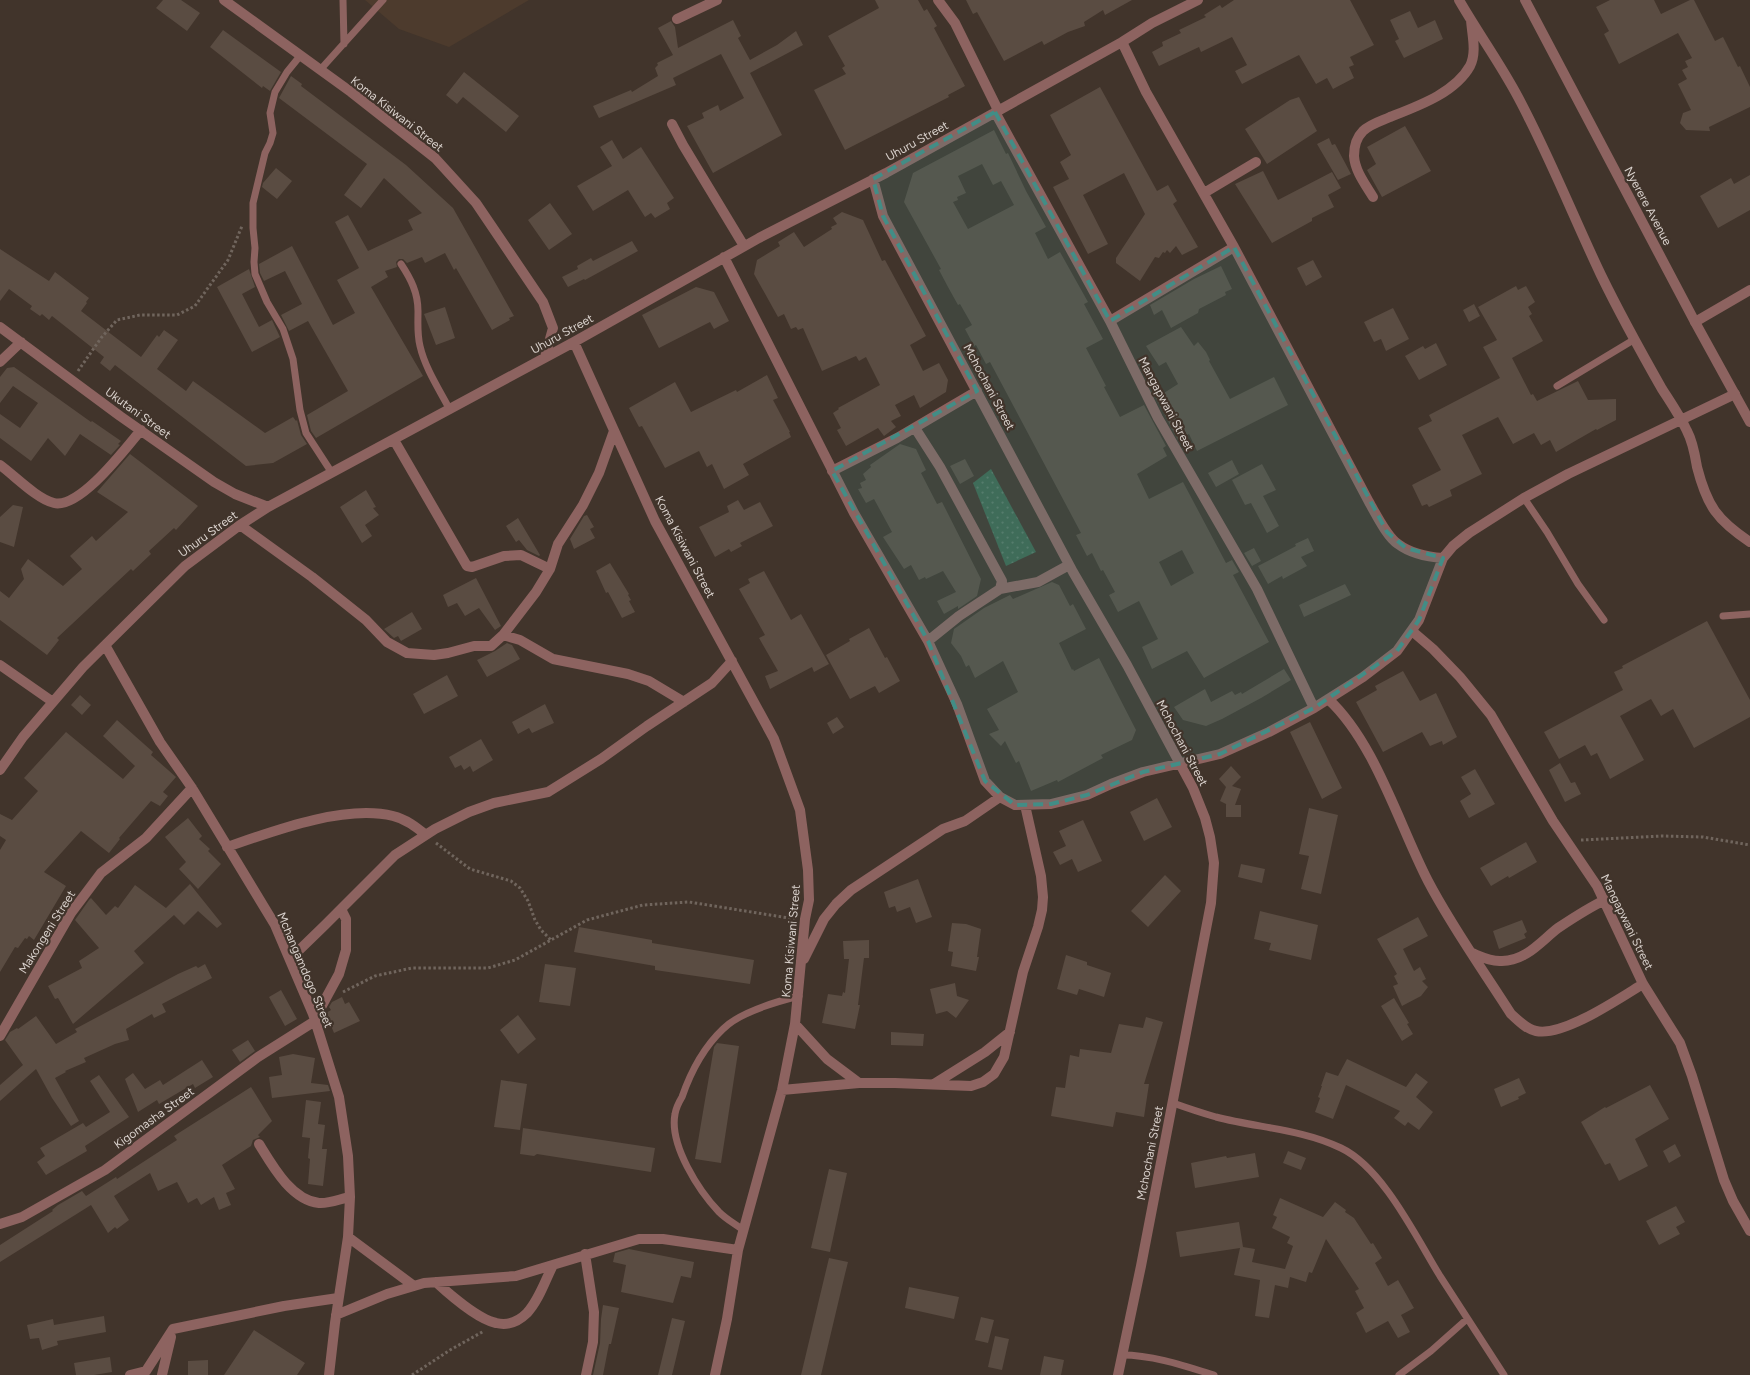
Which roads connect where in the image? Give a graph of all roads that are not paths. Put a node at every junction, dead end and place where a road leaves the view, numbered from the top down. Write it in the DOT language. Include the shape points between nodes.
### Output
graph roads {
  1 [pos="224,0"];
  2 [pos="343,0"];
  3 [pos="383,0"];
  4 [pos="717,0"];
  5 [pos="938,0"];
  6 [pos="1198,0"];
  7 [pos="1459,0"];
  8 [pos="1525,0"];
  9 [pos="1184,3"];
  10 [pos="677,19"];
  11 [pos="1470,20"];
  12 [pos="1122,42"];
  13 [pos="344,44"];
  14 [pos="300,56"];
  15 [pos="320,70"];
  16 [pos="996,111"];
  17 [pos="672,124"];
  18 [pos="1256,162"];
  19 [pos="873,179"];
  20 [pos="1204,193"];
  21 [pos="1373,197"];
  22 [pos="744,246"];
  23 [pos="1234,247"];
  24 [pos="724,257"];
  25 [pos="402,264"];
  26 [pos="1750,290"];
  27 [pos="1110,321"];
  28 [pos="1695,322"];
  29 [pos="0,327"];
  30 [pos="1635,339"];
  31 [pos="21,342"];
  32 [pos="574,342"];
  33 [pos="545,357"];
  34 [pos="0,362"];
  35 [pos="1557,386"];
  36 [pos="977,391"];
  37 [pos="1735,394"];
  38 [pos="450,410"];
  39 [pos="1681,419"];
  40 [pos="1750,422"];
  41 [pos="915,428"];
  42 [pos="141,430"];
  43 [pos="614,431"];
  44 [pos="394,440"];
  45 [pos="0,465"];
  46 [pos="832,471"];
  47 [pos="332,473"];
  48 [pos="1524,498"];
  49 [pos="268,508"];
  50 [pos="240,525"];
  51 [pos="1750,542"];
  52 [pos="1443,558"];
  53 [pos="1069,565"];
  54 [pos="550,569"];
  55 [pos="1000,589"];
  56 [pos="1750,614"];
  57 [pos="1723,616"];
  58 [pos="1604,620"];
  59 [pos="1412,631"];
  60 [pos="503,635"];
  61 [pos="928,640"];
  62 [pos="105,645"];
  63 [pos="732,661"];
  64 [pos="0,665"];
  65 [pos="1328,699"];
  66 [pos="53,702"];
  67 [pos="684,702"];
  68 [pos="1314,708"];
  69 [pos="1179,764"];
  70 [pos="0,770"];
  71 [pos="192,788"];
  72 [pos="1000,796"];
  73 [pos="1025,805"];
  74 [pos="426,835"];
  75 [pos="227,847"];
  76 [pos="1605,900"];
  77 [pos="341,909"];
  78 [pos="1472,953"];
  79 [pos="290,959"];
  80 [pos="802,962"];
  81 [pos="1643,984"];
  82 [pos="798,996"];
  83 [pos="316,1023"];
  84 [pos="795,1024"];
  85 [pos="1010,1032"];
  86 [pos="0,1036"];
  87 [pos="859,1084"];
  88 [pos="934,1084"];
  89 [pos="782,1090"];
  90 [pos="1173,1103"];
  91 [pos="258,1144"];
  92 [pos="350,1197"];
  93 [pos="0,1224"];
  94 [pos="743,1230"];
  95 [pos="1750,1230"];
  96 [pos="348,1237"];
  97 [pos="738,1250"];
  98 [pos="585,1254"];
  99 [pos="552,1265"];
  100 [pos="436,1282"];
  101 [pos="414,1286"];
  102 [pos="338,1298"];
  103 [pos="336,1315"];
  104 [pos="1467,1319"];
  105 [pos="172,1329"];
  106 [pos="1122,1355"];
  107 [pos="130,1375"];
  108 [pos="162,1375"];
  109 [pos="329,1375"];
  110 [pos="586,1375"];
  111 [pos="715,1375"];
  112 [pos="1118,1375"];
  113 [pos="1214,1375"];
  114 [pos="1399,1375"];
  115 [pos="1504,1375"];
  1 -- 14 [label="street, Koma Kisiwani Street"];
  2 -- 13 [label="lane"];
  3 -- 13 [label="lane"];
  4 -- 10 [label="street"];
  5 -- 16 [label="street, Mangapwani Street" via="955,24"];
  6 -- 9 [label="street, Uhuru Street"];
  7 -- 11 [label="street"];
  8 -- 28 [label="street, Nyerere Avenue"];
  9 -- 12 [label="street, Uhuru Street"];
  11 -- 21 [label="street" via="1474,53 1461,78 1424,103 1362,131 1354,156 1358,173"];
  11 -- 30 [label="street" via="1519,98 1601,275"];
  12 -- 16 [label="street, Uhuru Street"];
  12 -- 20 [label="street" via="1146,92"];
  13 -- 15 [label="lane"];
  14 -- 15 [label="street, Koma Kisiwani Street"];
  14 -- 47 [label="lane" via="275,92 270,113 273,133 254,203 254,262 255,274 283,328 294,359 306,433"];
  15 -- 33 [label="street, Koma Kisiwani Street" via="435,158 476,203 543,302 553,328"];
  16 -- 19 [label="street, Uhuru Street"];
  16 -- 27 [label="street, Mangapwani Street"];
  17 -- 22 [label="street"];
  18 -- 20 [label="street"];
  19 -- 22 [label="street, Uhuru Street"];
  19 -- 36 [label="street, Mchochani Street" via="883,216"];
  20 -- 23 [label="street"];
  22 -- 24 [label="street, Uhuru Street"];
  23 -- 27 [label="street"];
  23 -- 52 [label="street" via="1387,532 1396,544"];
  24 -- 32 [label="street, Uhuru Street"];
  24 -- 46 [label="street"];
  25 -- 38 [label="lane" via="412,280 416,295 420,348"];
  26 -- 28 [label="street"];
  27 -- 68 [label="street, Mangapwani Street" via="1158,418 1257,589"];
  28 -- 37 [label="street, Nyerere Avenue"];
  29 -- 31 [label="street, Ukutani Street"];
  30 -- 35 [label="lane"];
  30 -- 39 [label="street"];
  31 -- 34 [label="street"];
  31 -- 42 [label="street, Ukutani Street"];
  32 -- 33 [label="street, Uhuru Street"];
  32 -- 43 [label="street, Koma Kisiwani Street"];
  33 -- 38 [label="street, Uhuru Street"];
  36 -- 41 [label="street"];
  36 -- 53 [label="street, Mchochani Street"];
  37 -- 39 [label="street"];
  37 -- 40 [label="street, Nyerere Avenue"];
  38 -- 44 [label="street, Uhuru Street"];
  39 -- 48 [label="street"];
  39 -- 51 [label="street" via="1689,434 1709,504"];
  41 -- 46 [label="street"];
  41 -- 55 [label="street" via="1002,581"];
  42 -- 45 [label="street" via="90,487 62,504 38,495"];
  42 -- 49 [label="street, Ukutani Street" via="214,482"];
  43 -- 54 [label="street" via="599,473 558,544"];
  43 -- 63 [label="street, Koma Kisiwani Street" via="655,521"];
  44 -- 47 [label="street, Uhuru Street"];
  44 -- 54 [label="street" via="467,566 472,568 504,556 521,555"];
  46 -- 61 [label="street"];
  47 -- 49 [label="street, Uhuru Street"];
  48 -- 52 [label="street" via="1469,533"];
  48 -- 58 [label="lane"];
  49 -- 50 [label="street, Uhuru Street"];
  50 -- 60 [label="street" via="312,577 366,620 387,642 407,653 434,655 474,646 491,646"];
  50 -- 62 [label="street, Uhuru Street" via="185,566"];
  52 -- 59 [label="street"];
  53 -- 55 [label="street" via="1038,582"];
  53 -- 69 [label="street, Mchochani Street"];
  54 -- 60 [label="street"];
  55 -- 61 [label="street"];
  56 -- 57 [label="lane"];
  59 -- 65 [label="street" via="1391,657"];
  59 -- 76 [label="street, Mangapwani Street" via="1460,677 1491,715 1565,840"];
  60 -- 67 [label="street" via="520,640 554,659 649,680"];
  61 -- 72 [label="street" via="957,704 985,781"];
  62 -- 66 [label="street, Uhuru Street"];
  62 -- 71 [label="street, Mchangamdogo Street" via="160,742"];
  63 -- 67 [label="street" via="712,684"];
  63 -- 80 [label="street, Koma Kisiwani Street" via="774,739 800,810 809,900"];
  64 -- 66 [label="street"];
  65 -- 68 [label="street"];
  65 -- 78 [label="street" via="1358,736 1428,881"];
  66 -- 70 [label="street, Uhuru Street"];
  67 -- 74 [label="street" via="548,792 494,803 469,812"];
  68 -- 69 [label="street" via="1220,754"];
  69 -- 73 [label="street" via="1143,772 1087,795 1051,804"];
  69 -- 90 [label="street, Mchochani Street" via="1205,818 1214,863 1211,903"];
  71 -- 75 [label="street, Mchangamdogo Street"];
  71 -- 86 [label="street, Makongeni Street" via="146,838 101,873 71,913"];
  72 -- 73 [label="street" via="1015,805"];
  72 -- 80 [label="street" via="965,822 943,829 851,890 824,919"];
  73 -- 85 [label="street" via="1043,897"];
  74 -- 75 [label="street" via="409,822 392,816 342,814 272,831"];
  74 -- 77 [label="street" via="395,855"];
  75 -- 79 [label="street, Mchangamdogo Street" via="275,925"];
  76 -- 78 [label="street" via="1519,958 1500,962"];
  76 -- 81 [label="street, Mangapwani Street"];
  77 -- 79 [label="street"];
  77 -- 83 [label="street" via="346,920 346,950 339,974"];
  78 -- 81 [label="street" via="1511,1014 1533,1031 1567,1027"];
  79 -- 83 [label="street, Mchangamdogo Street"];
  80 -- 82 [label="street, Koma Kisiwani Street"];
  81 -- 95 [label="street, Mangapwani Street" via="1680,1043 1724,1180"];
  82 -- 84 [label="street, Koma Kisiwani Street"];
  82 -- 94 [label="lane" via="771,1003 724,1028 702,1053 689,1076 675,1114 680,1150 701,1190 726,1218"];
  83 -- 92 [label="street, Mchangamdogo Street" via="339,1096"];
  83 -- 93 [label="street, Kigomasha Street" via="251,1063 105,1170 22,1216"];
  84 -- 87 [label="street" via="827,1059"];
  84 -- 89 [label="street, Koma Kisiwani Street"];
  85 -- 88 [label="street"];
  85 -- 88 [label="street" via="1004,1057 988,1079 971,1086"];
  87 -- 88 [label="street"];
  87 -- 89 [label="street"];
  89 -- 94 [label="street, Koma Kisiwani Street"];
  90 -- 104 [label="lane" via="1217,1117 1320,1139 1357,1158 1398,1207"];
  90 -- 106 [label="street, Mchochani Street"];
  91 -- 92 [label="street" via="285,1183 310,1201 321,1204"];
  92 -- 96 [label="street, Mchangamdogo Street"];
  94 -- 97 [label="street, Koma Kisiwani Street"];
  96 -- 101 [label="street"];
  96 -- 102 [label="street, Mchangamdogo Street"];
  97 -- 98 [label="street" via="663,1239 639,1239"];
  97 -- 111 [label="street, Koma Kisiwani Street"];
  98 -- 99 [label="street"];
  98 -- 110 [label="street" via="594,1312 593,1342"];
  99 -- 100 [label="street" via="508,1278"];
  99 -- 100 [label="street" via="536,1301 513,1324 496,1323 478,1314"];
  100 -- 101 [label="street"];
  101 -- 103 [label="street"];
  102 -- 103 [label="street, Mchangamdogo Street"];
  102 -- 105 [label="street"];
  103 -- 109 [label="street, Mchangamdogo Street"];
  104 -- 114 [label="lane"];
  104 -- 115 [label="lane"];
  105 -- 107 [label="street" via="146,1371"];
  105 -- 108 [label="street"];
  106 -- 112 [label="street, Mchochani Street"];
  106 -- 113 [label="lane" via="1138,1355"];
}
